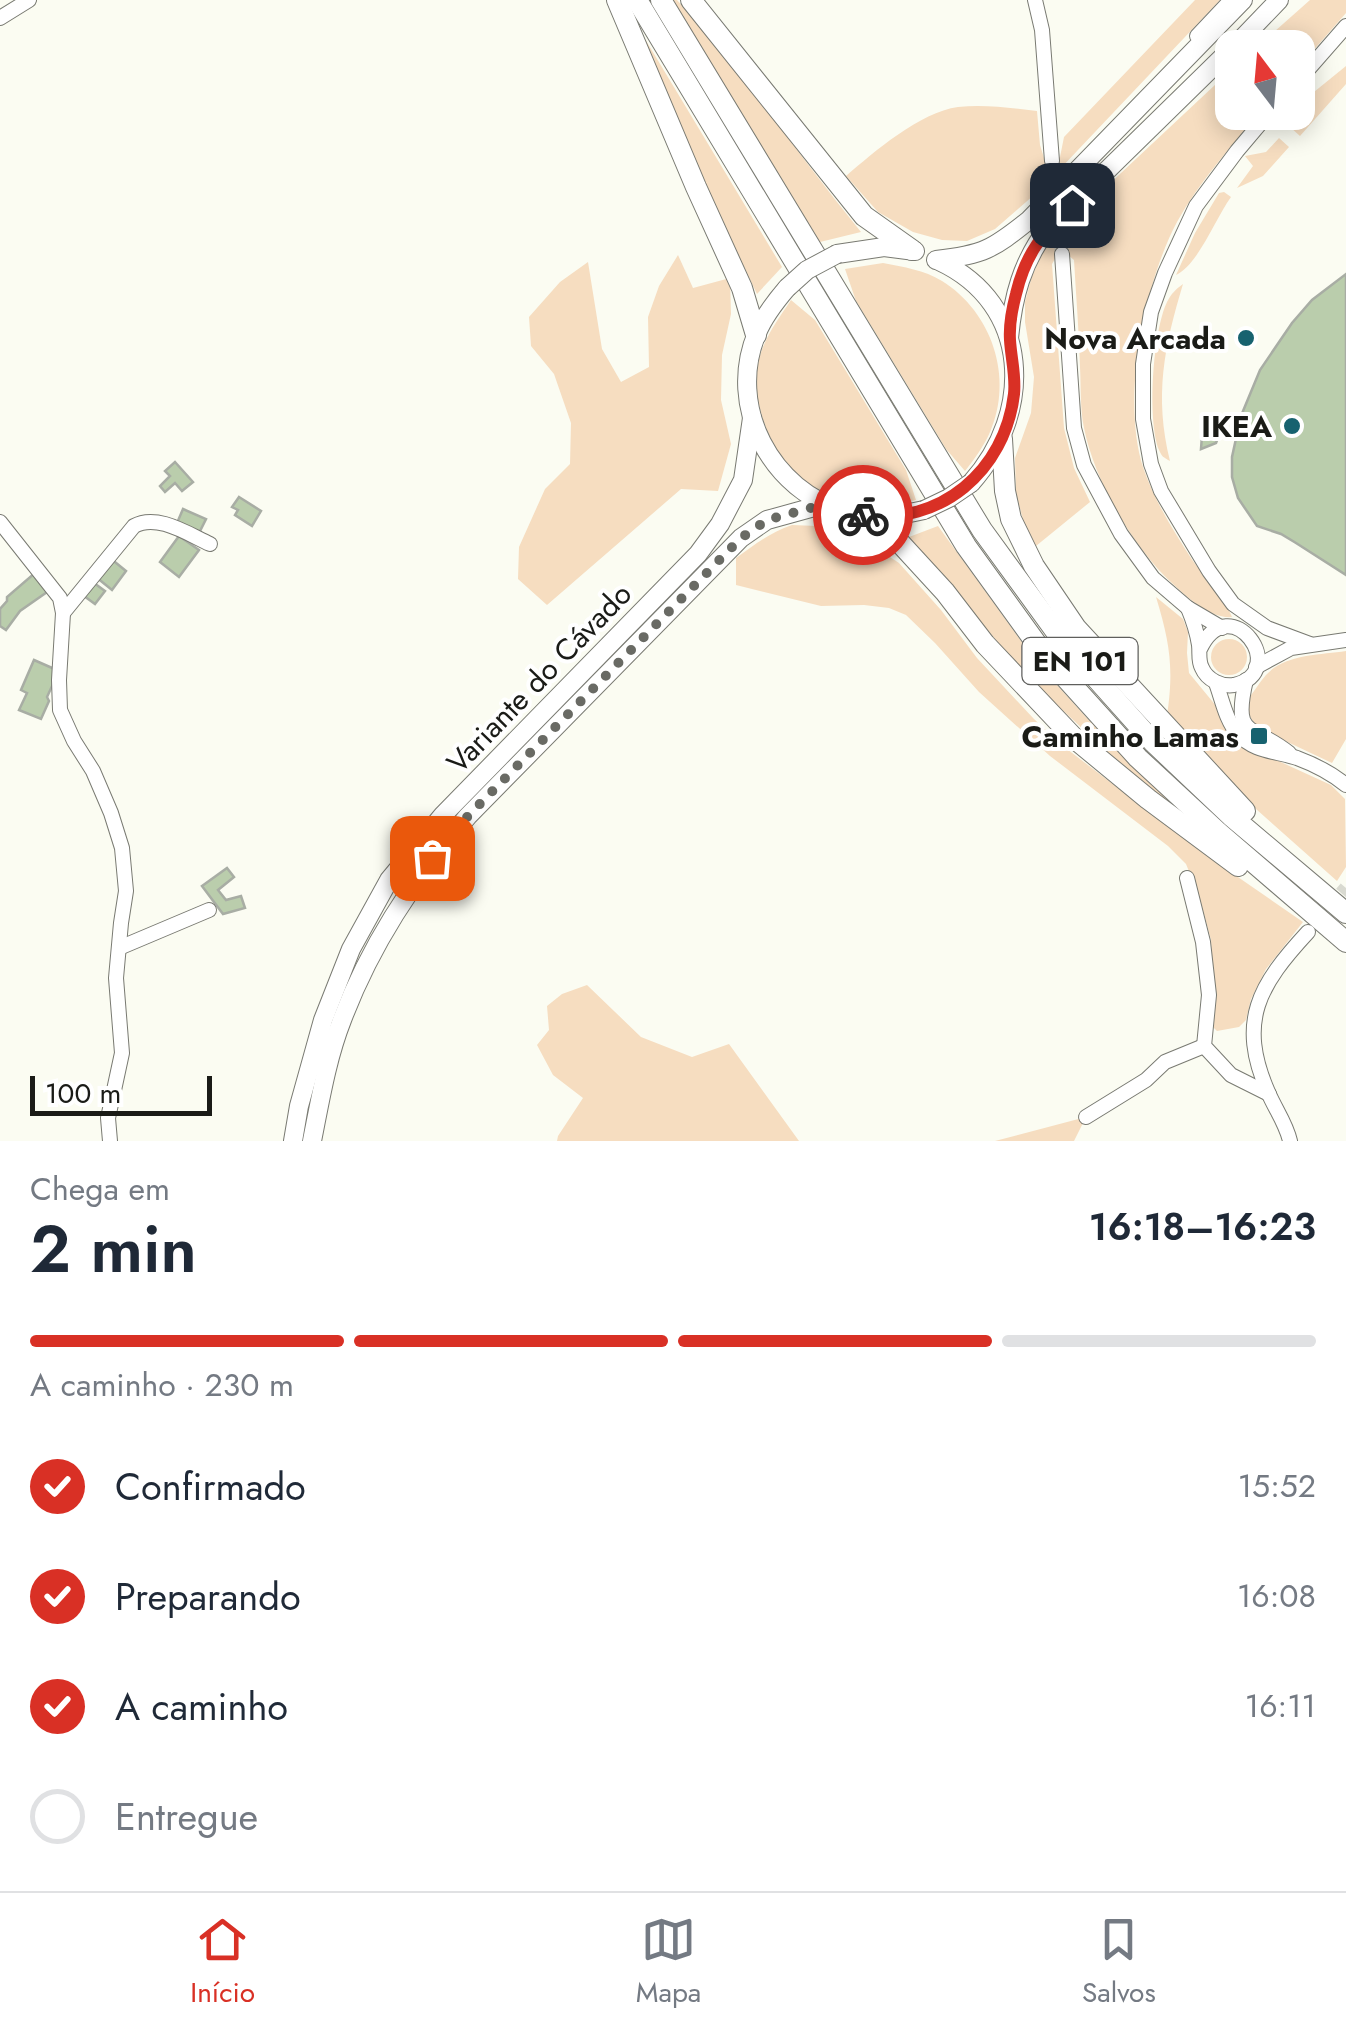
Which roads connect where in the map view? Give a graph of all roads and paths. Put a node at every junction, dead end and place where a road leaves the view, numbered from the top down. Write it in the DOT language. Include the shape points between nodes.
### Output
graph roads {
  1 [pos="30,0"];
  2 [pos="616,0"];
  3 [pos="637,0"];
  4 [pos="661,0"];
  5 [pos="691,0"];
  6 [pos="1035,0"];
  7 [pos="1231,0"];
  8 [pos="1243,0"];
  9 [pos="1279,0"];
  10 [pos="0,18"];
  11 [pos="1346,26"];
  12 [pos="1250,30"];
  13 [pos="1315,62"];
  14 [pos="1215,66"];
  15 [pos="1174,68"];
  16 [pos="1254,130"];
  17 [pos="1052,161"];
  18 [pos="912,250"];
  19 [pos="1062,254"];
  20 [pos="936,260"];
  21 [pos="756,335"];
  22 [pos="1009,338"];
  23 [pos="752,418"];
  24 [pos="1002,439"];
  25 [pos="825,504"];
  26 [pos="850,513"];
  27 [pos="0,522"];
  28 [pos="210,544"];
  29 [pos="1234,604"];
  30 [pos="1188,608"];
  31 [pos="63,613"];
  32 [pos="1222,628"];
  33 [pos="1246,634"];
  34 [pos="1346,640"];
  35 [pos="1310,644"];
  36 [pos="1291,648"];
  37 [pos="1200,649"];
  38 [pos="1251,673"];
  39 [pos="1216,683"];
  40 [pos="1293,757"];
  41 [pos="1346,785"];
  42 [pos="1187,878"];
  43 [pos="1321,892"];
  44 [pos="1301,904"];
  45 [pos="210,910"];
  46 [pos="1346,913"];
  47 [pos="1308,932"];
  48 [pos="1346,942"];
  49 [pos="119,948"];
  50 [pos="1204,1046"];
  51 [pos="1268,1094"];
  52 [pos="1086,1117"];
  53 [pos="110,1141"];
  54 [pos="293,1141"];
  55 [pos="312,1141"];
  56 [pos="1290,1141"];
  1 -- 10 [label="street"];
  2 -- 21 [label="highway" via="742,288"];
  3 -- 44 [label="highway, EN 101" via="966,546 1044,654 1138,758"];
  4 -- 43 [label="highway, EN 101" via="982,530 1062,640 1154,744"];
  5 -- 18 [label="highway" via="864,216"];
  6 -- 17 [label="street"];
  7 -- 15 [label="street"];
  8 -- 15 [label="main road"];
  9 -- 12 [label="main road"];
  11 -- 13 [label="street"];
  14 -- 22 [label="main road" via="1047,229 1025,265"];
  15 -- 20 [label="main road" via="1029,220 990,249"];
  16 -- 29 [label="street" via="1196,206 1150,312 1142,364 1143,418 1161,491"];
  18 -- 20 [label="main road"];
  18 -- 21 [label="main road, bridge" via="837,254 807,270 769,310"];
  19 -- 30 [label="street" via="1074,428 1084,465 1152,578"];
  20 -- 22 [label="main road" via="979,288"];
  21 -- 23 [label="main road" via="747,390"];
  22 -- 24 [label="main road" via="1015,391"];
  23 -- 25 [label="main road" via="776,466"];
  23 -- 54 [label="main road, Variante do Cávado" via="744,480 698,554 443,815 389,880 323,1020"];
  24 -- 26 [label="main road, bridge" via="988,465 949,498 899,516"];
  24 -- 43 [label="highway" via="1010,519 1076,628 1256,823 1306,866"];
  25 -- 26 [label="main road"];
  25 -- 55 [label="main road, Variante do Cávado" via="767,520 741,538 432,858 390,920 340,1023"];
  26 -- 44 [label="highway" via="900,544 1074,738 1268,889"];
  27 -- 31 [label="street" via="60,598"];
  28 -- 31 [label="street" via="143,521"];
  29 -- 33 [label="street"];
  29 -- 35 [label="street" via="1267,628"];
  30 -- 32 [label="street"];
  30 -- 37 [label="street"];
  31 -- 49 [label="street" via="60,710 93,771 122,848 126,891"];
  32 -- 33 [label="street"];
  32 -- 37 [label="street"];
  33 -- 36 [label="street" via="1267,646"];
  33 -- 38 [label="street" via="1258,657"];
  34 -- 35 [label="street"];
  35 -- 36 [label="street"];
  36 -- 38 [label="street"];
  37 -- 39 [label="street" via="1202,668"];
  38 -- 39 [label="street" via="1237,684"];
  38 -- 40 [label="street" via="1242,718"];
  39 -- 40 [label="street" via="1240,736"];
  40 -- 41 [label="street"];
  42 -- 50 [label="street" via="1204,942"];
  43 -- 46 [label="highway, EN 101"];
  44 -- 48 [label="highway, EN 101"];
  45 -- 49 [label="street"];
  47 -- 51 [label="street" via="1259,1000 1252,1029"];
  49 -- 53 [label="street" via="122,1053 108,1118"];
  50 -- 51 [label="street" via="1232,1075"];
  50 -- 52 [label="street" via="1165,1062"];
  51 -- 56 [label="street"];
}
